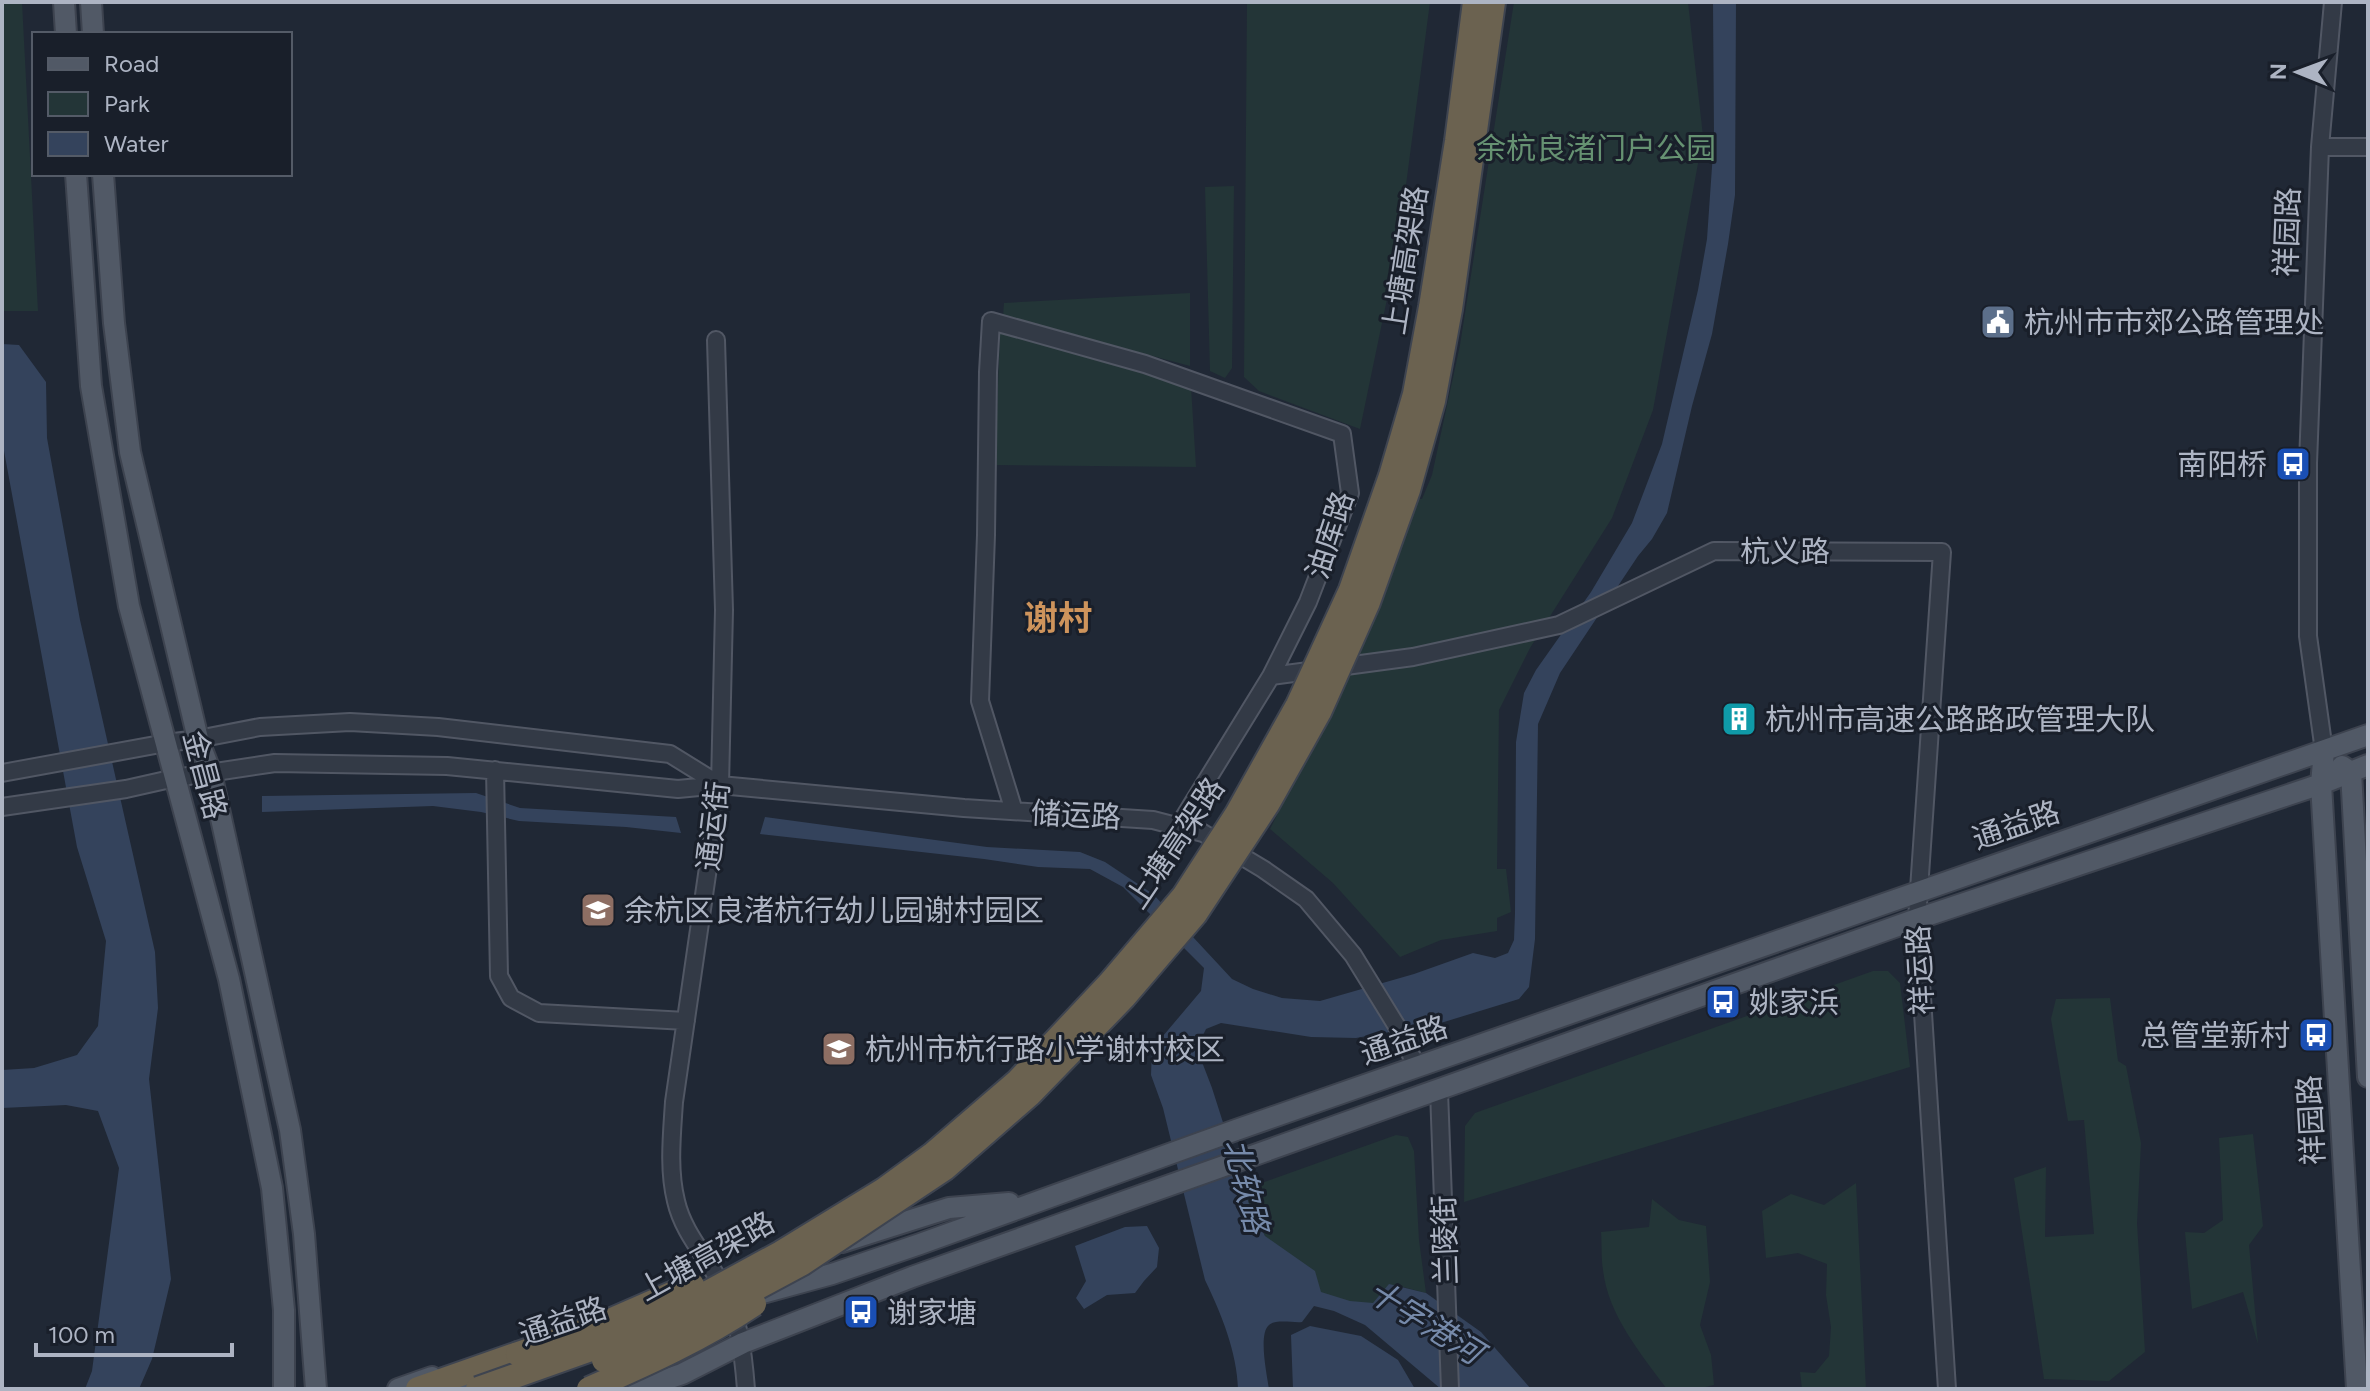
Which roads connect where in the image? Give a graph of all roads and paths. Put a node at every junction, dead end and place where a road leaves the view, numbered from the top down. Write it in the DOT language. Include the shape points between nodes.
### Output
graph roads {
  1 [pos="64,2"];
  2 [pos="91,2"];
  3 [pos="1475,2"];
  4 [pos="1493,2"];
  5 [pos="2333,2"];
  6 [pos="66,32"];
  7 [pos="93,32"];
  8 [pos="2320,147"];
  9 [pos="2368,147"];
  10 [pos="76,176"];
  11 [pos="103,176"];
  12 [pos="716,340"];
  13 [pos="1942,552"];
  14 [pos="1271,676"];
  15 [pos="2368,735"];
  16 [pos="198,739"];
  17 [pos="166,743"];
  18 [pos="2324,751"];
  19 [pos="2359,769"];
  20 [pos="495,770"];
  21 [pos="2,773"];
  22 [pos="211,773"];
  23 [pos="175,778"];
  24 [pos="2321,784"];
  25 [pos="720,785"];
  26 [pos="2,807"];
  27 [pos="1014,811"];
  28 [pos="1178,827"];
  29 [pos="1918,891"];
  30 [pos="1917,919"];
  31 [pos="686,1021"];
  32 [pos="1417,1068"];
  33 [pos="2368,1077"];
  34 [pos="1439,1091"];
  35 [pos="884,1190"];
  36 [pos="1036,1201"];
  37 [pos="801,1264"];
  38 [pos="718,1279"];
  39 [pos="730,1302"];
  40 [pos="743,1343"];
  41 [pos="284,1389"];
  42 [pos="316,1389"];
  43 [pos="398,1389"];
  44 [pos="418,1389"];
  45 [pos="456,1389"];
  46 [pos="478,1389"];
  47 [pos="526,1389"];
  48 [pos="589,1389"];
  49 [pos="638,1389"];
  50 [pos="746,1389"];
  51 [pos="1450,1389"];
  52 [pos="1947,1389"];
  53 [pos="2357,1389"];
  1 -- 6 [label="main road"];
  2 -- 7 [label="main road"];
  3 -- 35 [label="highway, 上塘高架路, bridge" via="1415,394 1351,590 1298,705 1184,896 1018,1081"];
  4 -- 37 [label="highway, 上塘高架路, bridge" via="1433,401 1368,602 1319,712 1268,803 1195,914 1124,997 1030,1094 945,1168"];
  5 -- 8 [label="street, 祥园路"];
  8 -- 9 [label="street"];
  8 -- 18 [label="street, 祥园路" via="2308,463 2308,636"];
  10 -- 17 [label="main road, 金昌路" via="101,455 129,606"];
  11 -- 16 [label="main road, 金昌路" via="130,452"];
  12 -- 25 [label="street, 通运街" via="724,610"];
  13 -- 14 [label="street, 杭义路" via="1714,551 1559,625 1413,657"];
  13 -- 29 [label="street, 祥运路"];
  14 -- 27 [label="street, 油库路" via="1308,602 1350,493 1342,434 1145,364 991,321 980,701"];
  14 -- 28 [label="street, 油库路"];
  15 -- 18 [label="main road, 通益路"];
  16 -- 17 [label="street"];
  16 -- 22 [label="main road, 金昌路"];
  16 -- 25 [label="street" via="305,724 438,727 670,754"];
  17 -- 21 [label="street"];
  17 -- 23 [label="main road, 金昌路"];
  18 -- 19 [label="main road"];
  18 -- 24 [label="main road, 祥园路"];
  18 -- 29 [label="main road, 通益路"];
  19 -- 24 [label="main road, 通益路"];
  19 -- 33 [label="main road, 祥园路"];
  20 -- 22 [label="street, 储运路" via="275,763"];
  20 -- 25 [label="street, 储运路" via="678,789"];
  20 -- 31 [label="street" via="499,976 511,998 539,1013"];
  22 -- 23 [label="street, 储运路"];
  22 -- 42 [label="main road, 金昌路" via="290,1130"];
  23 -- 26 [label="street, 储运路"];
  23 -- 41 [label="main road, 金昌路" via="229,979 272,1188 284,1310"];
  24 -- 30 [label="main road, 通益路"];
  24 -- 53 [label="main road, 祥园路"];
  25 -- 27 [label="street, 储运路"];
  25 -- 31 [label="street, 通运街"];
  27 -- 28 [label="street, 储运路" via="1153,820"];
  28 -- 32 [label="street, 储运路" via="1203,833 1306,899 1353,955"];
  29 -- 30 [label="street, 祥运路"];
  29 -- 32 [label="main road, 通益路"];
  30 -- 34 [label="main road, 通益路"];
  30 -- 52 [label="street, 祥运路"];
  31 -- 38 [label="street, 通运街" via="674,1102 675,1201 692,1241"];
  32 -- 36 [label="main road, 通益路"];
  34 -- 40 [label="main road, 通益路" via="912,1277"];
  34 -- 51 [label="street, 兰陵街"];
  35 -- 44 [label="highway, bridge" via="669,1296"];
  35 -- 46 [label="highway, 上塘高架路, bridge" via="656,1321"];
  36 -- 38 [label="main road" via="949,1208"];
  36 -- 39 [label="main road, 通益路" via="832,1274"];
  37 -- 47 [label="highway, 上塘高架路, bridge" via="672,1333"];
  37 -- 48 [label="highway, bridge" via="769,1294 722,1325"];
  38 -- 39 [label="street, 通运街"];
  38 -- 43 [label="main road"];
  39 -- 40 [label="street, 通运街"];
  39 -- 45 [label="main road, 通益路" via="574,1345"];
  40 -- 49 [label="main road, 通益路"];
  40 -- 50 [label="street, 通运街"];
}
